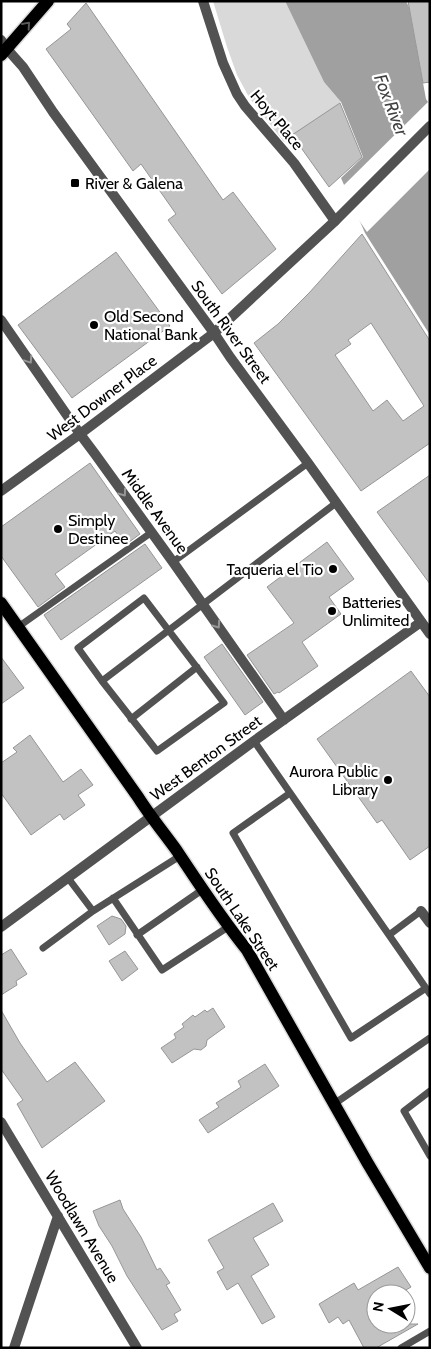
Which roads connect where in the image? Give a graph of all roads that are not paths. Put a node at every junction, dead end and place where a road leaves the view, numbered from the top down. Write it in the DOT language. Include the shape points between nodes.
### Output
graph roads {
  1 [pos="48,1"];
  2 [pos="203,1"];
  3 [pos="3,48"];
  4 [pos="430,126"];
  5 [pos="334,221"];
  6 [pos="1,320"];
  7 [pos="214,333"];
  8 [pos="80,434"];
  9 [pos="308,462"];
  10 [pos="1,491"];
  11 [pos="336,503"];
  12 [pos="152,532"];
  13 [pos="173,562"];
  14 [pos="1,604"];
  15 [pos="202,604"];
  16 [pos="426,619"];
  17 [pos="18,627"];
  18 [pos="168,630"];
  19 [pos="430,634"];
  20 [pos="197,667"];
  21 [pos="102,681"];
  22 [pos="131,718"];
  23 [pos="284,720"];
  24 [pos="254,741"];
  25 [pos="290,793"];
  26 [pos="151,817"];
  27 [pos="180,856"];
  28 [pos="68,878"];
  29 [pos="202,890"];
  30 [pos="113,898"];
  31 [pos="93,911"];
  32 [pos="422,911"];
  33 [pos="430,923"];
  34 [pos="1,927"];
  35 [pos="228,927"];
  36 [pos="137,935"];
  37 [pos="389,935"];
  38 [pos="42,948"];
  39 [pos="428,991"];
  40 [pos="430,1038"];
  41 [pos="430,1091"];
  42 [pos="334,1104"];
  43 [pos="1,1122"];
  44 [pos="430,1156"];
  45 [pos="58,1216"];
  46 [pos="430,1268"];
  47 [pos="430,1331"];
  48 [pos="14,1348"];
  49 [pos="137,1348"];
  50 [pos="401,1348"];
  3 -- 1 [label="main road, one-way"];
  2 -- 5 [label="street, Hoyt Place" via="223,63 237,94 294,163"];
  3 -- 7 [label="street, South River Street" via="23,67 52,112"];
  4 -- 5 [label="street, West Downer Place"];
  5 -- 7 [label="street, West Downer Place"];
  6 -- 8 [label="street, Middle Avenue, one-way"];
  7 -- 8 [label="street, West Downer Place"];
  7 -- 9 [label="street, South River Street"];
  8 -- 10 [label="street, West Downer Place"];
  8 -- 12 [label="street, Middle Avenue, one-way"];
  9 -- 11 [label="street, South River Street"];
  9 -- 13 [label="lane"];
  11 -- 15 [label="lane"];
  11 -- 16 [label="street, South River Street"];
  12 -- 13 [label="street, Middle Avenue"];
  12 -- 17 [label="lane"];
  13 -- 15 [label="street, Middle Avenue"];
  14 -- 17 [label="main road, South Lake Street"];
  15 -- 18 [label="lane"];
  15 -- 23 [label="street, Middle Avenue, one-way"];
  16 -- 19 [label="street, South River Street"];
  16 -- 23 [label="street, West Benton Street"];
  17 -- 26 [label="main road, South Lake Street"];
  18 -- 20 [label="lane"];
  18 -- 21 [label="lane"];
  18 -- 21 [label="lane" via="144,598 78,648"];
  20 -- 22 [label="lane"];
  20 -- 22 [label="lane" via="224,702 156,751"];
  21 -- 22 [label="lane"];
  23 -- 24 [label="street, West Benton Street"];
  24 -- 25 [label="lane"];
  24 -- 26 [label="street, West Benton Street"];
  25 -- 37 [label="lane"];
  25 -- 39 [label="lane" via="233,833 350,1038"];
  26 -- 27 [label="main road, South Lake Street"];
  26 -- 28 [label="street, West Benton Street"];
  27 -- 29 [label="main road, South Lake Street"];
  27 -- 30 [label="lane"];
  28 -- 31 [label="lane"];
  28 -- 34 [label="street, West Benton Street"];
  29 -- 35 [label="main road, South Lake Street"];
  29 -- 36 [label="lane"];
  30 -- 31 [label="lane"];
  30 -- 36 [label="lane"];
  31 -- 38 [label="lane"];
  32 -- 33 [label="street"];
  32 -- 37 [label="lane"];
  35 -- 36 [label="lane" via="162,970"];
  35 -- 42 [label="main road, South Lake Street" via="246,950"];
  37 -- 39 [label="lane"];
  40 -- 42 [label="lane"];
  41 -- 44 [label="lane" via="404,1111"];
  42 -- 46 [label="main road, South Lake Street"];
  43 -- 45 [label="street, Woodlawn Avenue"];
  45 -- 48 [label="street"];
  45 -- 49 [label="street, Woodlawn Avenue"];
  47 -- 50 [label="lane"];
}
